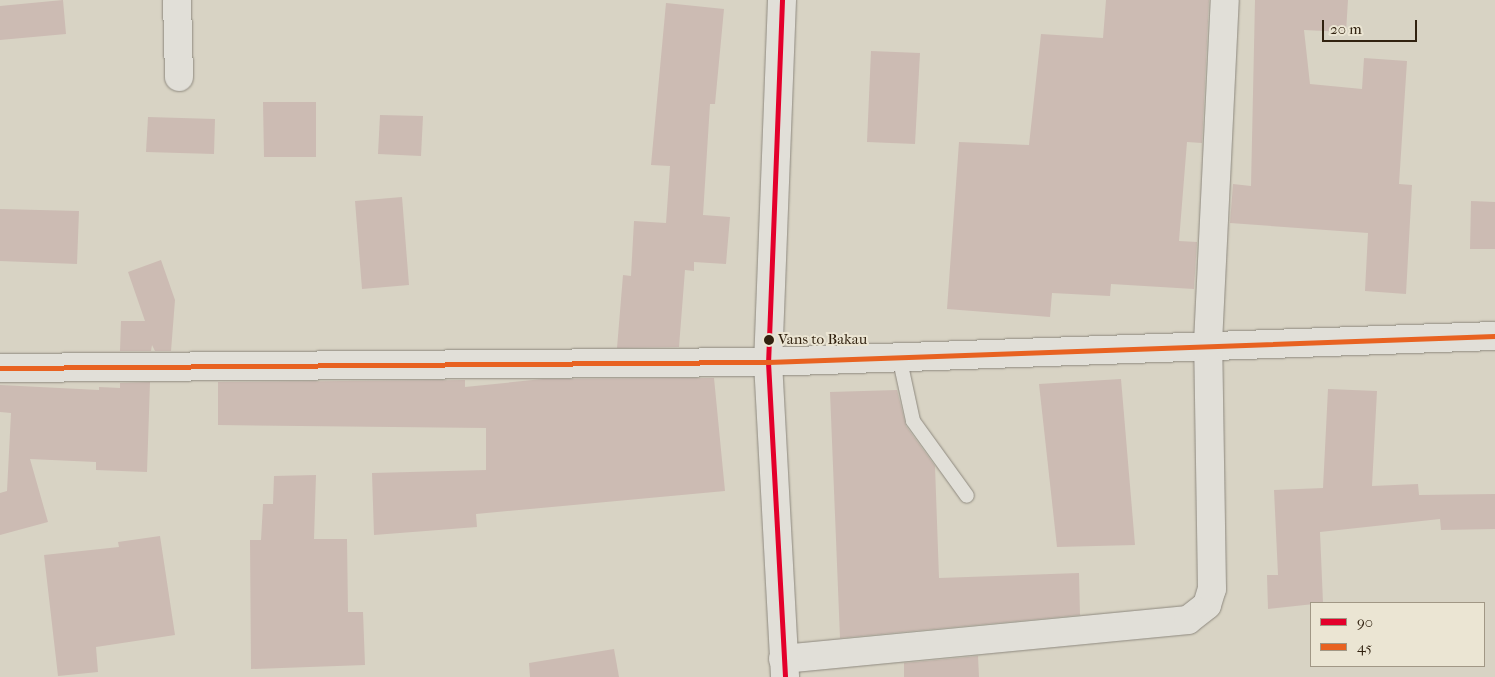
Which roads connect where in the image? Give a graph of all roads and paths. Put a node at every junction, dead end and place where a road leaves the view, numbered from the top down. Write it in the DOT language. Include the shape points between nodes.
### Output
graph roads {
  1 [pos="177,0"];
  2 [pos="782,0"];
  3 [pos="1225,0"];
  4 [pos="179,77"];
  5 [pos="1495,336"];
  6 [pos="1208,343"];
  7 [pos="899,356"];
  8 [pos="768,362"];
  9 [pos="0,368"];
  10 [pos="967,496"];
  11 [pos="784,668"];
  1 -- 4 [label="street"];
  2 -- 8 [label="street"];
  3 -- 6 [label="street"];
  5 -- 6 [label="street"];
  6 -- 7 [label="street"];
  6 -- 11 [label="street" via="1212,589 1207,605 1188,620"];
  7 -- 8 [label="street"];
  7 -- 10 [label="lane" via="913,421"];
  8 -- 9 [label="street"];
  8 -- 11 [label="street"];
}
